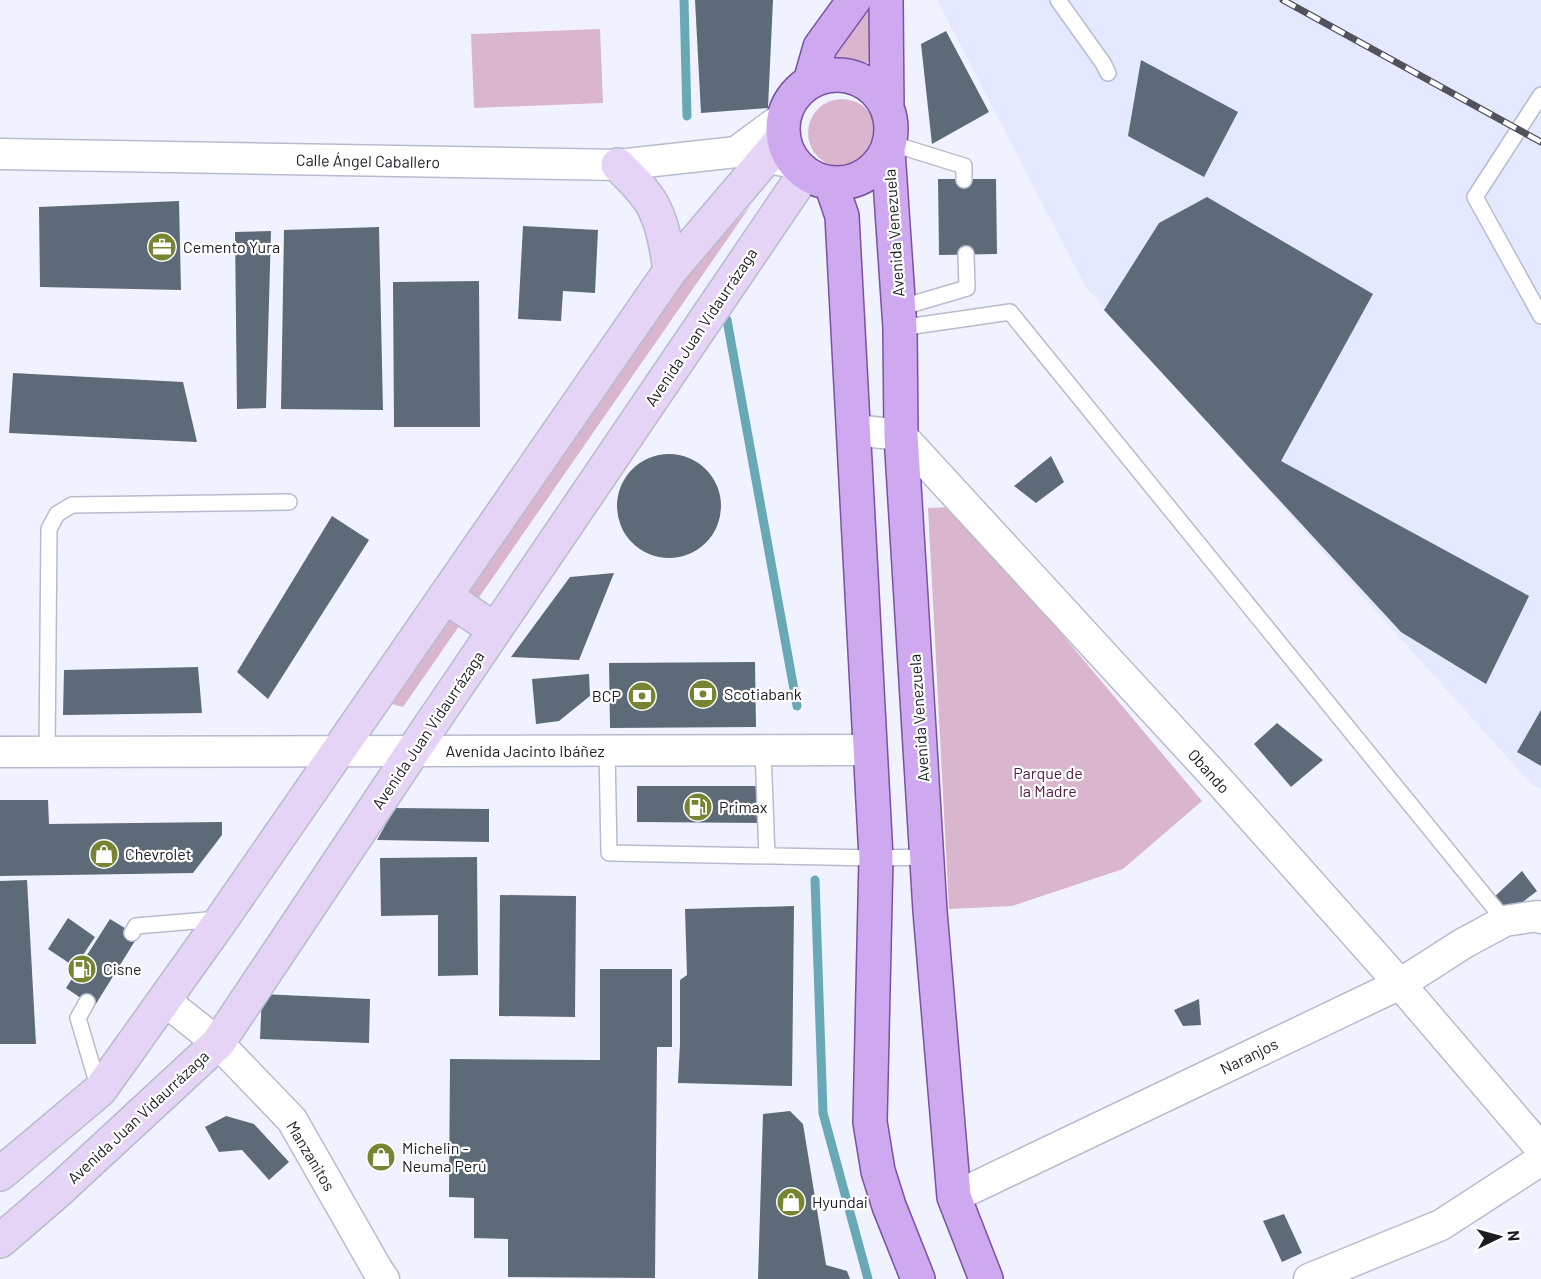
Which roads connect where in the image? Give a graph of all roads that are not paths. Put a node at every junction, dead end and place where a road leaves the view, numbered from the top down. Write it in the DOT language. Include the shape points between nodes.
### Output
graph roads {
  1 [pos="855,0"];
  2 [pos="886,0"];
  3 [pos="1058,0"];
  4 [pos="1108,73"];
  5 [pos="810,82"];
  6 [pos="1541,95"];
  7 [pos="887,108"];
  8 [pos="889,147"];
  9 [pos="0,154"];
  10 [pos="786,155"];
  11 [pos="618,165"];
  12 [pos="964,180"];
  13 [pos="966,254"];
  14 [pos="670,271"];
  15 [pos="1541,316"];
  16 [pos="900,318"];
  17 [pos="854,430"];
  18 [pos="901,435"];
  19 [pos="289,502"];
  20 [pos="445,596"];
  21 [pos="495,630"];
  22 [pos="607,750"];
  23 [pos="763,750"];
  24 [pos="870,750"];
  25 [pos="413,751"];
  26 [pos="0,752"];
  27 [pos="47,752"];
  28 [pos="337,752"];
  29 [pos="767,856"];
  30 [pos="927,857"];
  31 [pos="876,858"];
  32 [pos="1541,918"];
  33 [pos="222,919"];
  34 [pos="1505,921"];
  35 [pos="132,933"];
  36 [pos="1400,984"];
  37 [pos="164,1000"];
  38 [pos="87,1002"];
  39 [pos="218,1043"];
  40 [pos="100,1090"];
  41 [pos="1541,1149"];
  42 [pos="1541,1160"];
  43 [pos="0,1174"];
  44 [pos="954,1197"];
  45 [pos="0,1241"];
  46 [pos="384,1279"];
  47 [pos="918,1279"];
  48 [pos="987,1279"];
  49 [pos="1309,1279"];
  1 -- 5 [label="main road" via="820,47"];
  2 -- 7 [label="main road"];
  3 -- 4 [label="lane"];
  5 -- 7 [label="main road" via="827,75 846,75 878,92"];
  5 -- 10 [label="main road" via="790,102"];
  6 -- 15 [label="lane" via="1475,197"];
  7 -- 8 [label="main road" via="892,132"];
  8 -- 10 [label="main road" via="870,173 845,184"];
  8 -- 12 [label="lane" via="964,166"];
  8 -- 16 [label="main road, Avenida Venezuela"];
  9 -- 11 [label="street, Calle Ángel Caballero"];
  10 -- 11 [label="street, Calle Ángel Caballero"];
  10 -- 14 [label="main road"];
  10 -- 17 [label="main road" via="842,216"];
  10 -- 21 [label="main road, Avenida Juan Vidaurrázaga"];
  11 -- 14 [label="main road" via="655,208"];
  13 -- 16 [label="lane" via="967,288"];
  14 -- 20 [label="main road"];
  16 -- 18 [label="main road, Avenida Venezuela"];
  16 -- 34 [label="lane" via="1010,312"];
  17 -- 18 [label="street"];
  17 -- 24 [label="main road"];
  18 -- 30 [label="main road, Avenida Venezuela"];
  18 -- 36 [label="street, Obando"];
  19 -- 27 [label="lane" via="72,505 57,514 49,529"];
  20 -- 21 [label="main road"];
  20 -- 28 [label="main road"];
  21 -- 25 [label="main road, Avenida Juan Vidaurrázaga"];
  22 -- 23 [label="street, Avenida Jacinto Ibáñez"];
  22 -- 25 [label="street, Avenida Jacinto Ibáñez"];
  22 -- 29 [label="lane" via="609,853"];
  23 -- 24 [label="street, Avenida Jacinto Ibáñez"];
  23 -- 29 [label="lane"];
  24 -- 31 [label="main road"];
  25 -- 28 [label="street, Avenida Jacinto Ibáñez"];
  25 -- 39 [label="main road, Avenida Juan Vidaurrázaga"];
  26 -- 27 [label="street, Avenida Jacinto Ibáñez"];
  27 -- 28 [label="street, Avenida Jacinto Ibáñez"];
  28 -- 33 [label="main road"];
  29 -- 31 [label="lane"];
  30 -- 31 [label="lane"];
  30 -- 44 [label="main road, Avenida Venezuela"];
  31 -- 47 [label="main road" via="870,1122 878,1172"];
  32 -- 34 [label="street, Naranjos"];
  33 -- 35 [label="lane" via="136,926"];
  33 -- 37 [label="main road"];
  34 -- 36 [label="street, Naranjos"];
  36 -- 41 [label="street, Obando"];
  36 -- 44 [label="street, Naranjos"];
  37 -- 39 [label="street, Manzanitos"];
  37 -- 40 [label="main road"];
  38 -- 40 [label="lane" via="78,1018"];
  39 -- 45 [label="main road, Avenida Juan Vidaurrázaga"];
  39 -- 46 [label="street, Manzanitos" via="292,1120"];
  40 -- 43 [label="main road"];
  42 -- 49 [label="street" via="1440,1225"];
  44 -- 48 [label="main road, Avenida Venezuela"];
}
